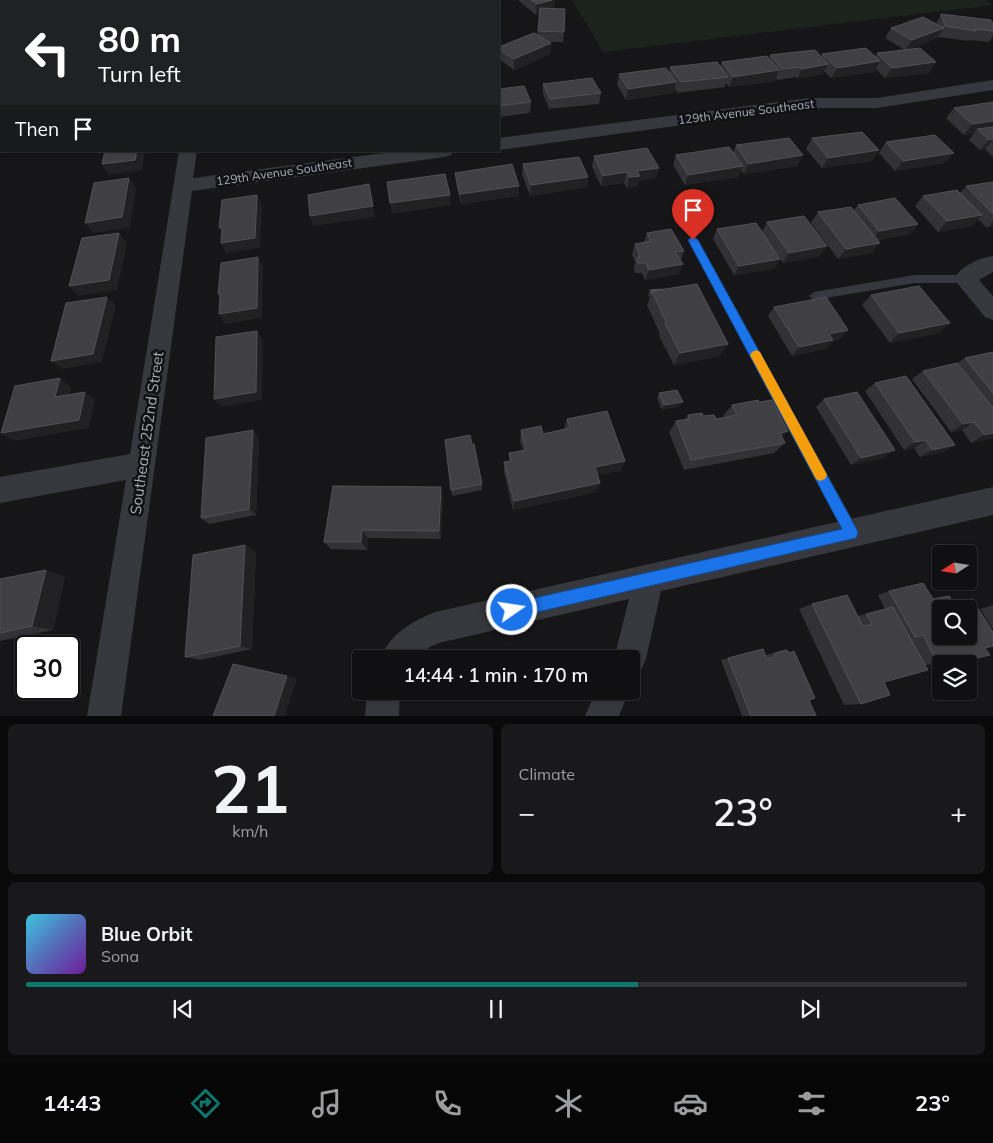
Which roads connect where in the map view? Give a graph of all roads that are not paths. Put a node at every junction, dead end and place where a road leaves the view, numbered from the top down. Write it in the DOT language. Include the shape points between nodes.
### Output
graph roads {
  1 [pos="993,85"];
  2 [pos="500,144"];
  3 [pos="188,152"];
  4 [pos="438,152"];
  5 [pos="183,186"];
  6 [pos="693,240"];
  7 [pos="993,264"];
  8 [pos="965,279"];
  9 [pos="814,296"];
  10 [pos="993,311"];
  11 [pos="142,464"];
  12 [pos="0,490"];
  13 [pos="993,501"];
  14 [pos="852,533"];
  15 [pos="648,580"];
  16 [pos="405,650"];
  17 [pos="632,650"];
  18 [pos="382,700"];
  19 [pos="609,700"];
  20 [pos="104,716"];
  21 [pos="382,716"];
  22 [pos="602,716"];
  1 -- 2 [label="street, 129th Avenue Southeast" via="877,104 809,103"];
  3 -- 5 [label="street, Southeast 252nd Street"];
  4 -- 5 [label="street, 129th Avenue Southeast"];
  5 -- 11 [label="street, Southeast 252nd Street"];
  6 -- 14 [label="lane"];
  7 -- 8 [label="street" via="985,265"];
  8 -- 9 [label="lane" via="915,279"];
  8 -- 10 [label="street"];
  11 -- 12 [label="street"];
  11 -- 20 [label="street, Southeast 252nd Street"];
  13 -- 14 [label="street"];
  14 -- 15 [label="street"];
  15 -- 16 [label="street" via="435,628 417,637"];
  15 -- 17 [label="street"];
  18 -- 21 [label="street"];
  19 -- 22 [label="street"];
}
